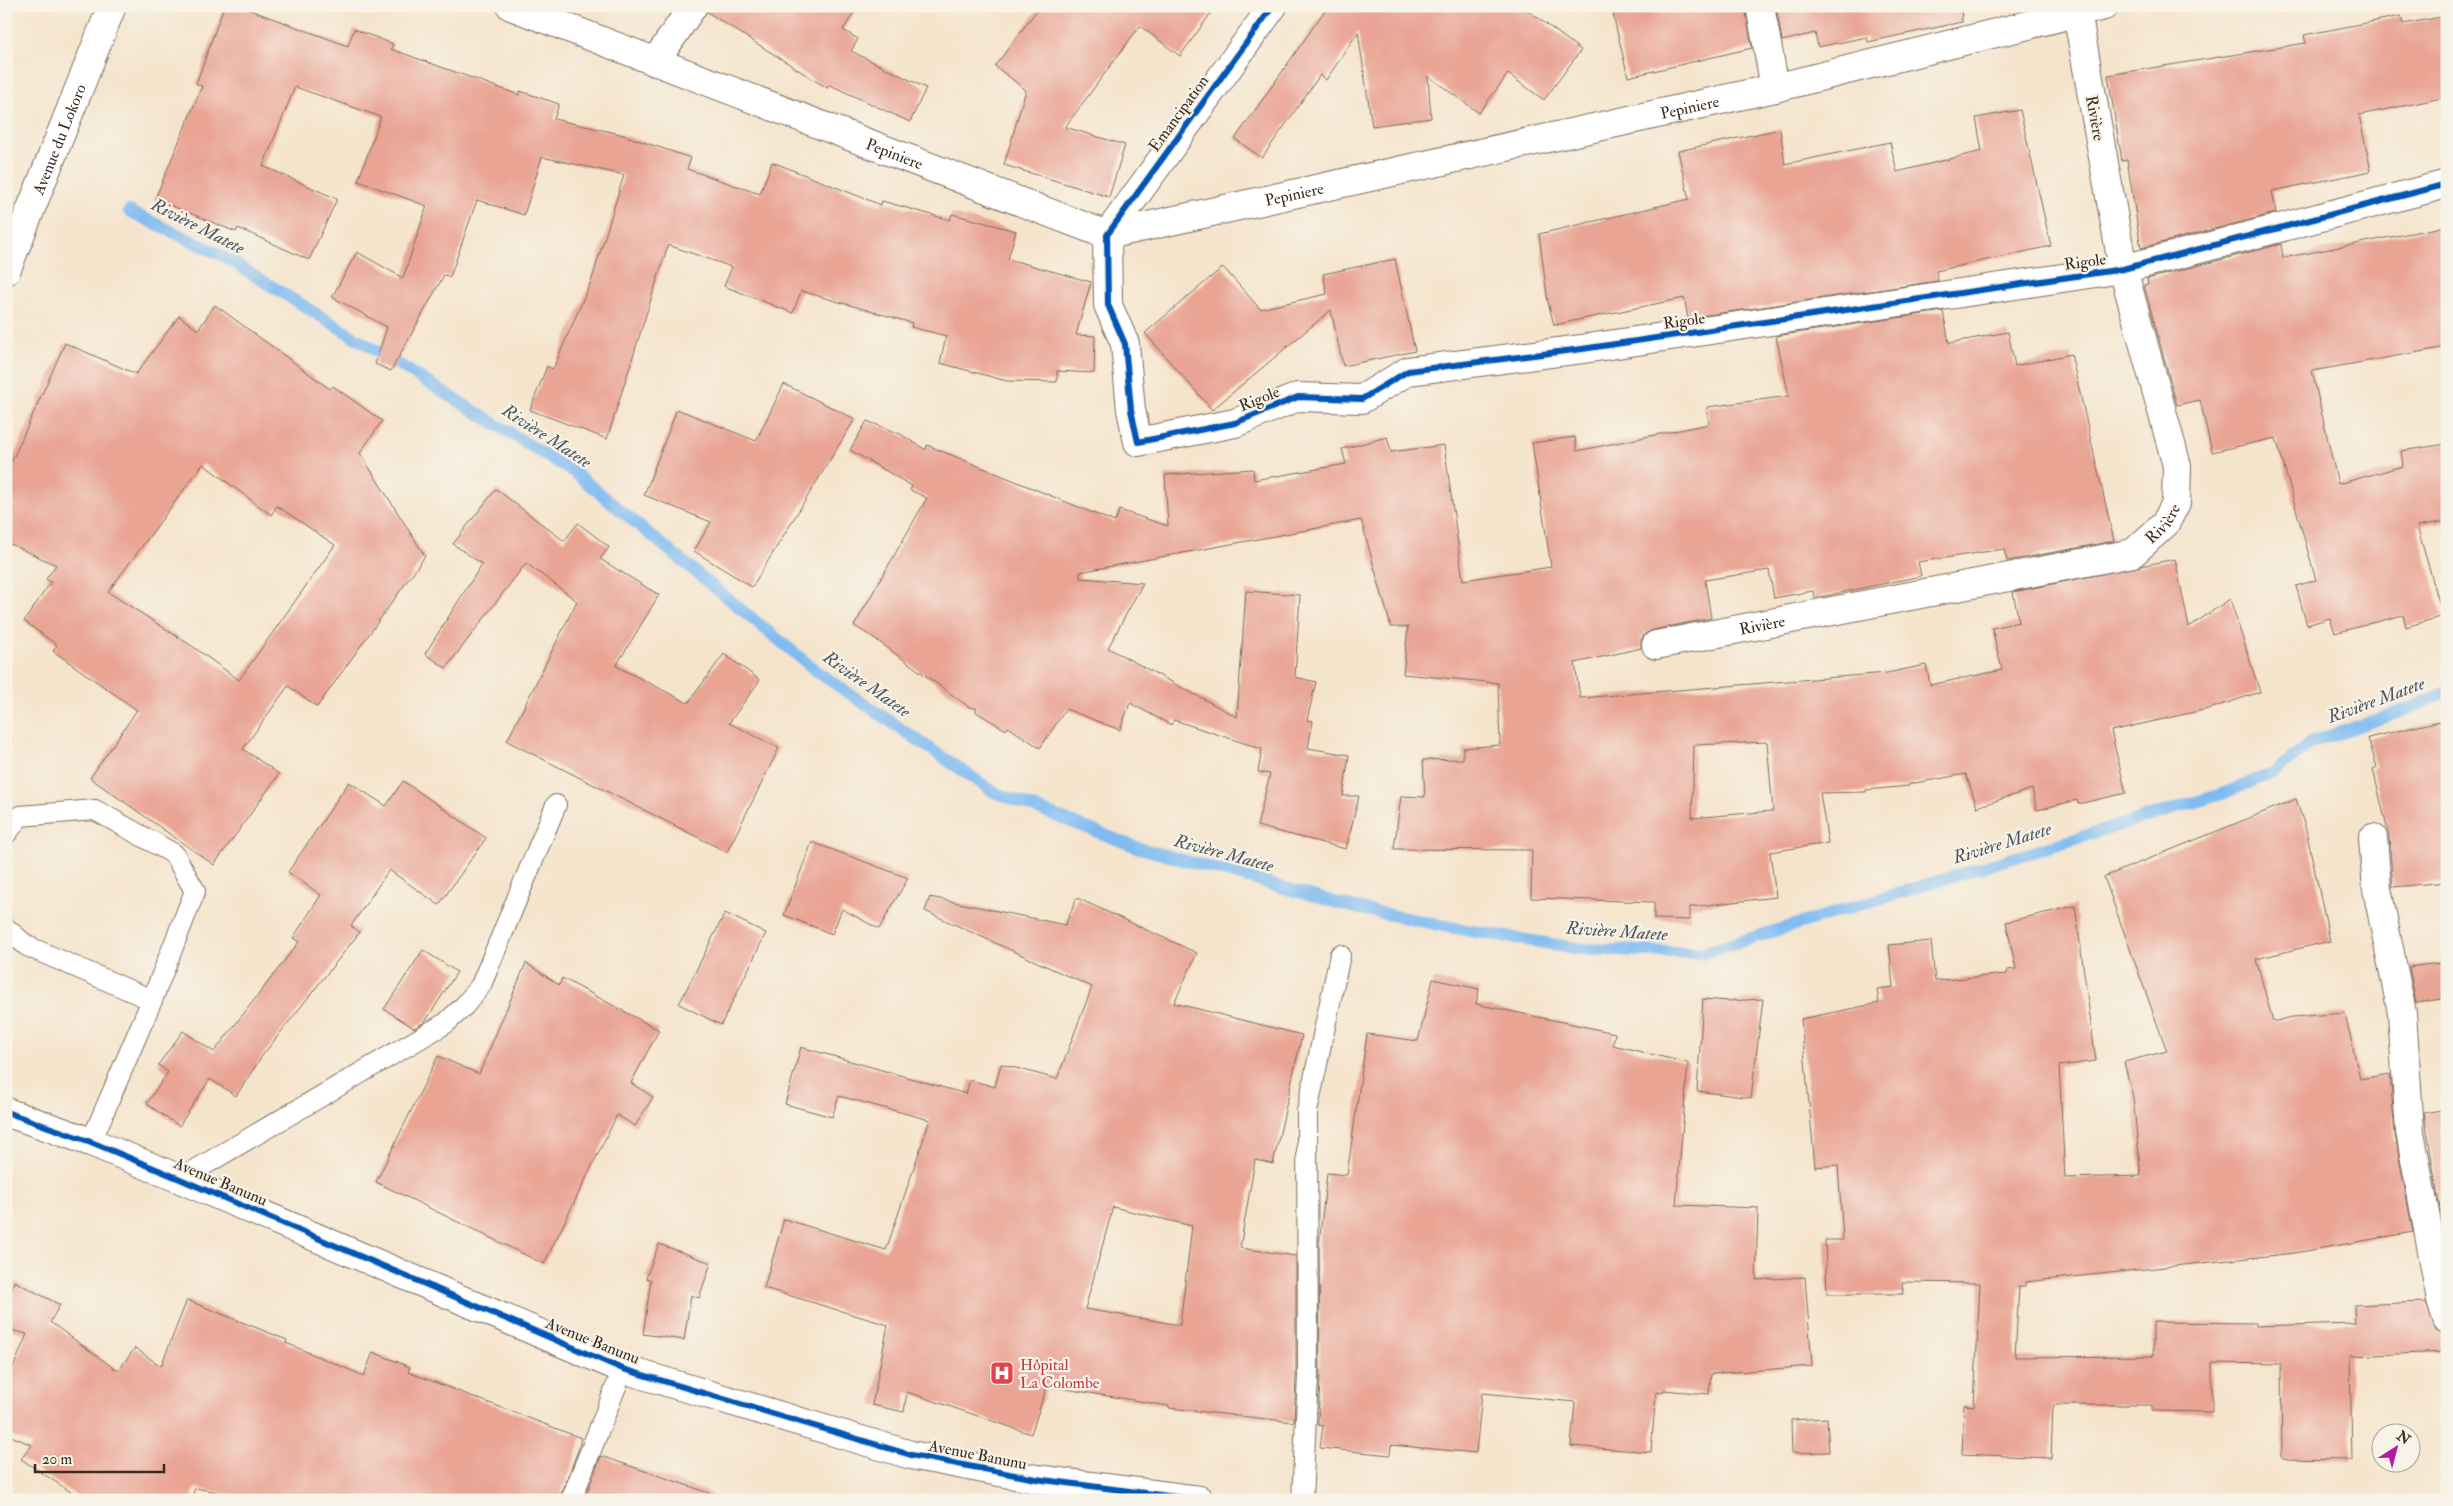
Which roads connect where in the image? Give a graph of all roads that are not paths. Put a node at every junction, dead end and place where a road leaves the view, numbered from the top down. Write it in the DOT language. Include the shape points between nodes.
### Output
graph roads {
  1 [pos="112,6"];
  2 [pos="511,6"];
  3 [pos="693,6"];
  4 [pos="1273,6"];
  5 [pos="1760,6"];
  6 [pos="2104,6"];
  7 [pos="2077,12"];
  8 [pos="655,62"];
  9 [pos="1775,88"];
  10 [pos="2447,184"];
  11 [pos="1106,235"];
  12 [pos="2123,269"];
  13 [pos="6,271"];
  14 [pos="1656,645"];
  15 [pos="556,805"];
  16 [pos="6,834"];
  17 [pos="2373,838"];
  18 [pos="6,928"];
  19 [pos="1340,955"];
  20 [pos="152,1000"];
  21 [pos="6,1112"];
  22 [pos="91,1142"];
  23 [pos="180,1179"];
  24 [pos="2447,1318"];
  25 [pos="623,1369"];
  26 [pos="571,1500"];
  27 [pos="1199,1500"];
  28 [pos="1302,1500"];
  1 -- 13 [label="street, Avenue du Lokoro"];
  2 -- 8 [label="street, Pepiniere"];
  3 -- 8 [label="street"];
  4 -- 11 [label="street, Emancipation"];
  5 -- 9 [label="street"];
  6 -- 7 [label="street, Pepiniere"];
  7 -- 9 [label="street, Pepiniere"];
  7 -- 12 [label="street, Rivière"];
  8 -- 11 [label="street, Pepiniere"];
  9 -- 11 [label="street, Pepiniere"];
  10 -- 12 [label="street, Rigole"];
  11 -- 12 [label="street, Rigole" via="1108,305 1124,344 1138,442 1235,423 1298,397 1362,399 1408,371 1582,350"];
  12 -- 14 [label="street, Rivière" via="2177,466 2176,503 2165,524 2133,553"];
  15 -- 23 [label="lane" via="481,985 465,1005 446,1023"];
  16 -- 20 [label="lane" via="20,816 95,810 174,854 195,891"];
  17 -- 24 [label="street" via="2378,890 2402,1013 2410,1132"];
  18 -- 20 [label="lane" via="27,946"];
  19 -- 28 [label="lane" via="1307,1112 1308,1376"];
  20 -- 22 [label="lane"];
  21 -- 22 [label="street, Avenue Banunu"];
  22 -- 23 [label="street, Avenue Banunu"];
  23 -- 25 [label="street, Avenue Banunu"];
  25 -- 26 [label="lane"];
  25 -- 27 [label="street, Avenue Banunu" via="911,1455 1036,1479"];
}
